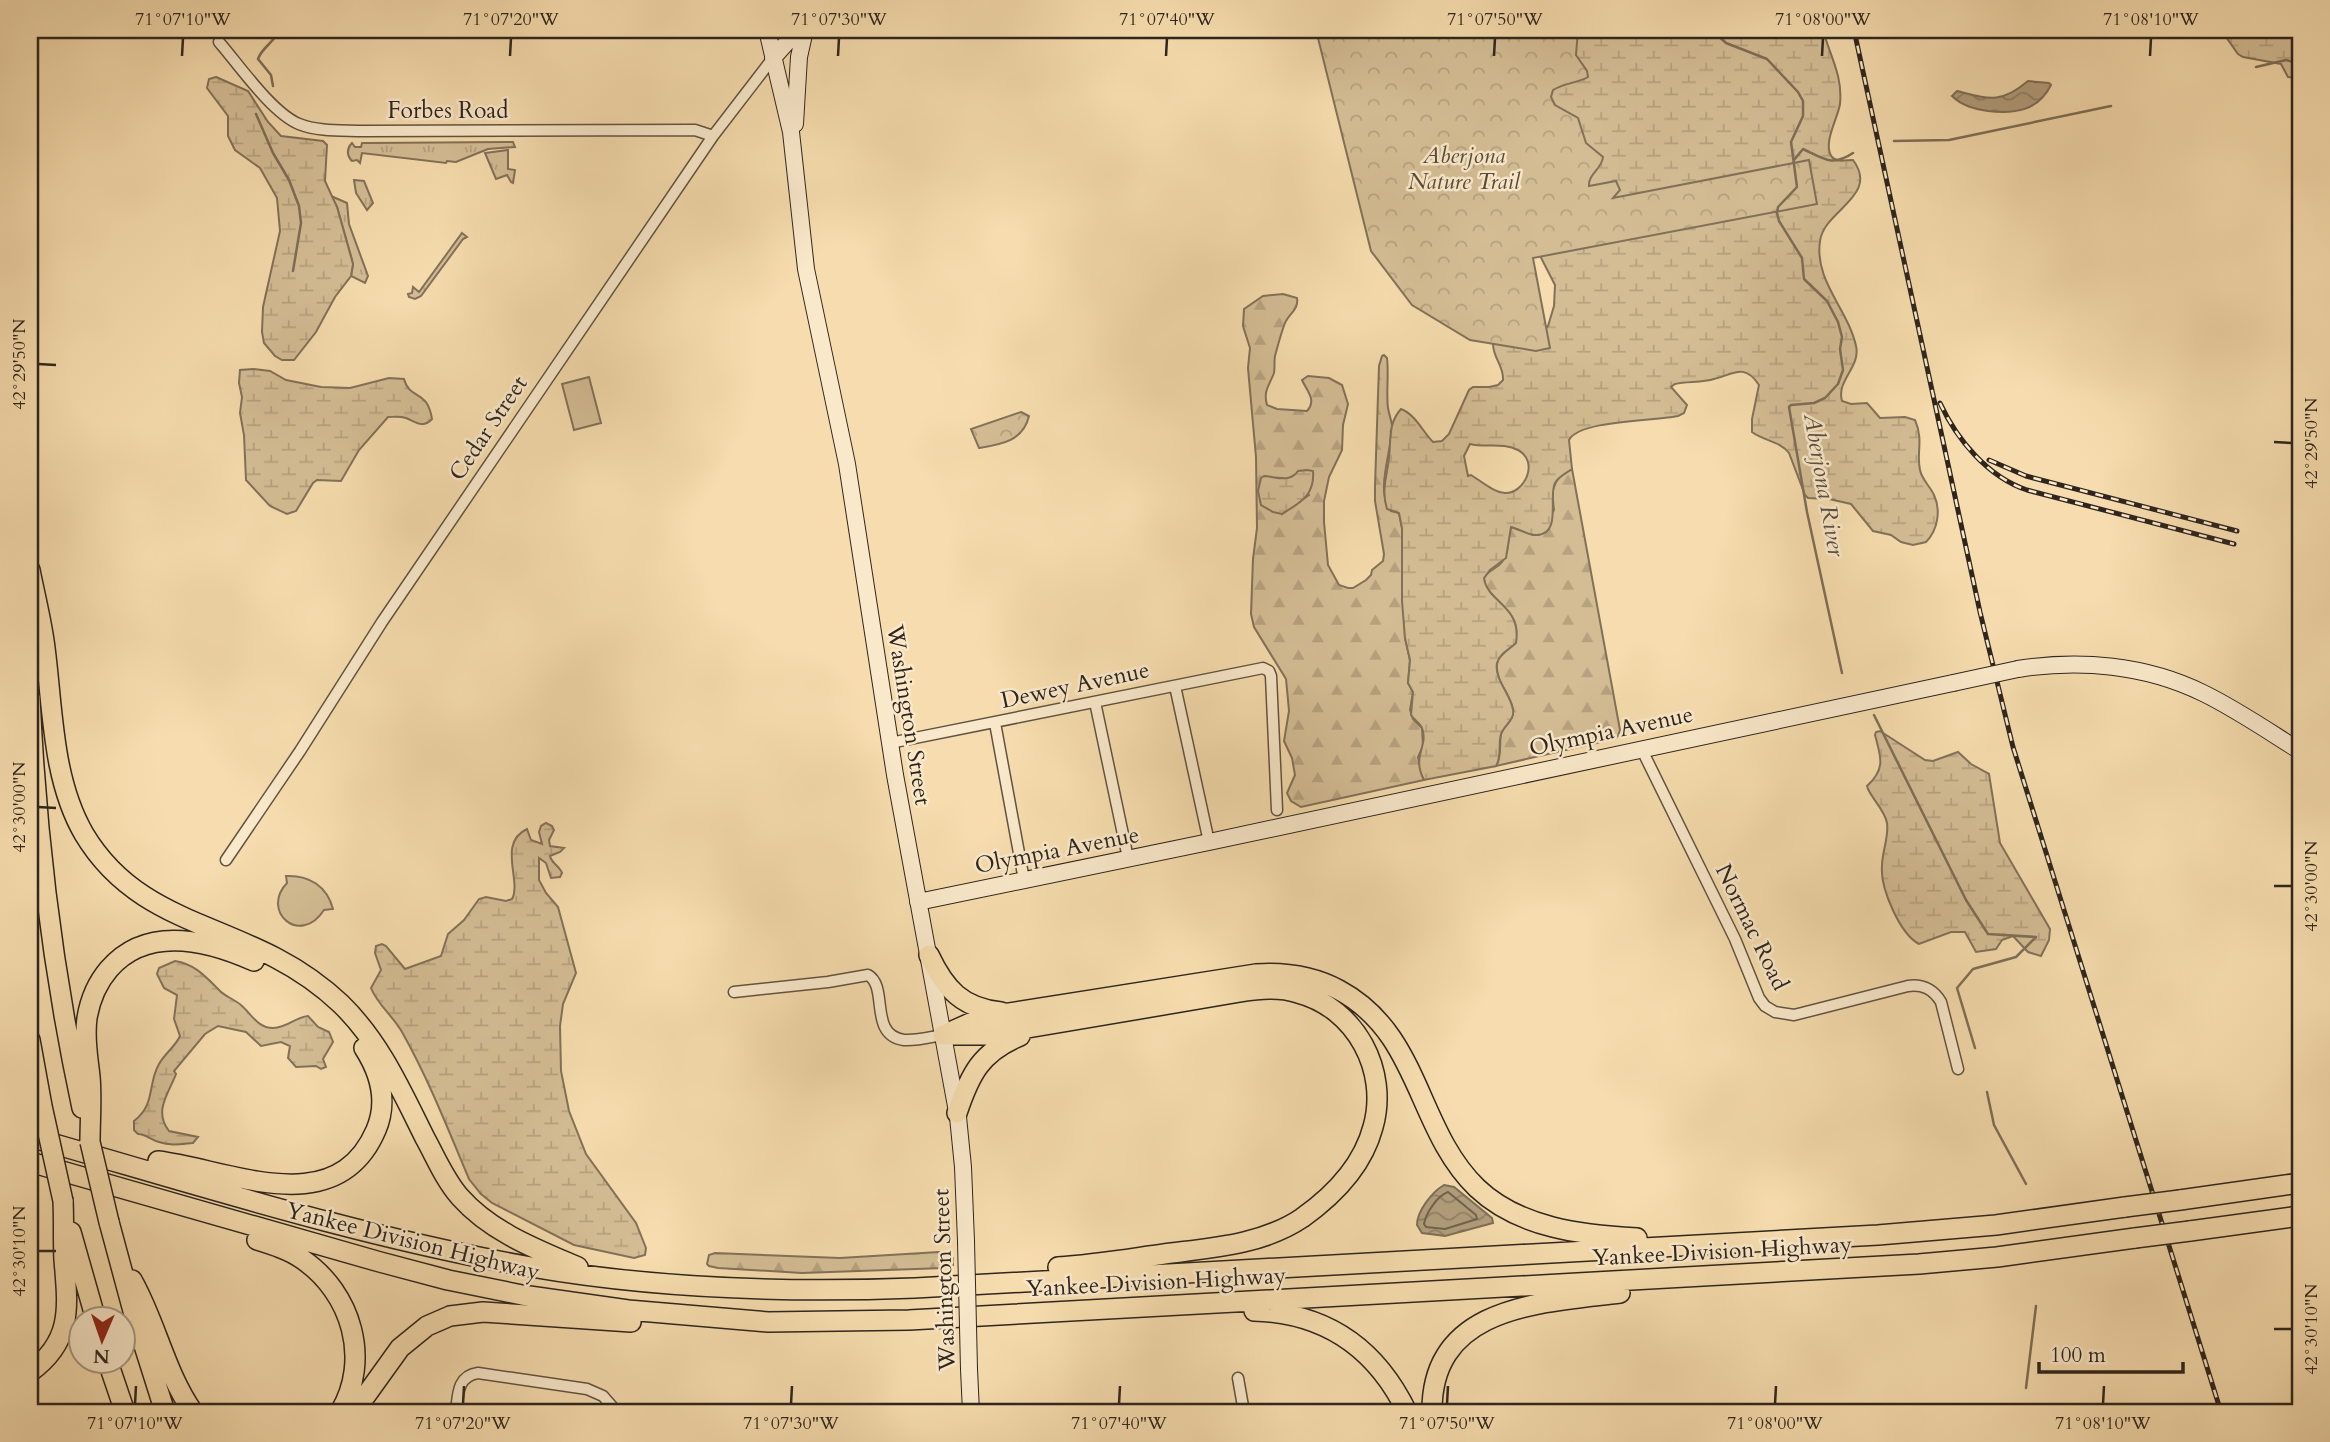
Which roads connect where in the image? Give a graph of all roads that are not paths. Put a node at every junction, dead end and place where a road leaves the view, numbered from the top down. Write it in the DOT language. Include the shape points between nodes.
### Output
graph roads {
  1 [pos="767,30"];
  2 [pos="797,30"];
  3 [pos="806,30"];
  4 [pos="219,42"];
  5 [pos="773,58"];
  6 [pos="713,136"];
  7 [pos="794,151"];
  8 [pos="30,570"];
  9 [pos="1175,686"];
  10 [pos="30,696"];
  11 [pos="1095,702"];
  12 [pos="995,723"];
  13 [pos="890,743"];
  14 [pos="1641,748"];
  15 [pos="2300,751"];
  16 [pos="1277,810"];
  17 [pos="1209,842"];
  18 [pos="1128,858"];
  19 [pos="226,860"];
  20 [pos="1024,880"];
  21 [pos="918,902"];
  22 [pos="929,955"];
  23 [pos="734,992"];
  24 [pos="1013,1013"];
  25 [pos="1059,1023"];
  26 [pos="943,1035"];
  27 [pos="30,1040"];
  28 [pos="30,1065"];
  29 [pos="1958,1069"];
  30 [pos="38,1086"];
  31 [pos="957,1113"];
  32 [pos="87,1119"];
  33 [pos="30,1137"];
  34 [pos="108,1159"];
  35 [pos="30,1162"];
  36 [pos="30,1167"];
  37 [pos="64,1172"];
  38 [pos="2300,1183"];
  39 [pos="63,1201"];
  40 [pos="183,1207"];
  41 [pos="2300,1216"];
  42 [pos="1740,1243"];
  43 [pos="118,1257"];
  44 [pos="1798,1272"];
  45 [pos="601,1277"];
  46 [pos="880,1290"];
  47 [pos="92,1306"];
  48 [pos="1138,1308"];
  49 [pos="768,1322"];
  50 [pos="30,1372"];
  51 [pos="113,1376"];
  52 [pos="1238,1378"];
  53 [pos="1388,1381"];
  54 [pos="125,1412"];
  55 [pos="165,1412"];
  56 [pos="193,1412"];
  57 [pos="340,1412"];
  58 [pos="354,1412"];
  59 [pos="456,1412"];
  60 [pos="617,1412"];
  61 [pos="971,1412"];
  62 [pos="1244,1412"];
  63 [pos="1395,1412"];
  64 [pos="1407,1412"];
  65 [pos="1432,1412"];
  66 [pos="2048,1412"];
  67 [pos="2095,1412"];
  1 -- 5 [label="main road, Washington Street"];
  2 -- 5 [label="main road, Cedar Street"];
  3 -- 7 [label="main road" via="799,57"];
  4 -- 6 [label="street, Forbes Road" via="281,113 314,128 696,130"];
  5 -- 6 [label="street, Cedar Street"];
  5 -- 7 [label="main road, Washington Street"];
  6 -- 19 [label="street, Cedar Street"];
  7 -- 13 [label="main road, Washington Street" via="806,269 847,464"];
  8 -- 45 [label="highway" via="62,776 76,820 96,851 123,881 151,902 274,957 328,993 380,1051 441,1169 467,1204 510,1236"];
  9 -- 11 [label="street, Dewey Avenue"];
  9 -- 16 [label="street, Dewey Avenue" via="1268,670"];
  9 -- 17 [label="street"];
  10 -- 32 [label="highway" via="50,925"];
  11 -- 12 [label="street, Dewey Avenue"];
  11 -- 18 [label="street"];
  12 -- 13 [label="street, Dewey Avenue"];
  12 -- 20 [label="street"];
  13 -- 21 [label="main road, Washington Street"];
  14 -- 15 [label="main road, Olympia Avenue, bridge" via="2018,669 2095,665 2162,677 2213,698"];
  14 -- 17 [label="main road, Olympia Avenue"];
  14 -- 29 [label="street, Normac Road" via="1765,1006 1794,1015 1908,986 1924,987 1941,1002"];
  17 -- 18 [label="main road, Olympia Avenue"];
  18 -- 20 [label="main road, Olympia Avenue"];
  20 -- 21 [label="main road, Olympia Avenue"];
  21 -- 22 [label="main road, Washington Street"];
  22 -- 24 [label="highway" via="946,987 960,998 985,1010"];
  22 -- 26 [label="main road, Washington Street"];
  23 -- 26 [label="street" via="868,975 876,982 883,1022 892,1035 909,1040"];
  24 -- 26 [label="highway" via="984,1018"];
  24 -- 42 [label="highway" via="1256,974 1314,980 1348,995 1378,1019 1392,1037 1455,1160 1479,1190 1509,1210 1579,1233"];
  25 -- 26 [label="highway" via="980,1036"];
  25 -- 31 [label="highway" via="1008,1042 985,1057 970,1078"];
  25 -- 46 [label="highway" via="1257,990 1305,995 1342,1017 1367,1051 1375,1078 1374,1126 1358,1161 1331,1195 1300,1219 1261,1237 1106,1263"];
  26 -- 31 [label="main road, Washington Street"];
  27 -- 30 [label="highway"];
  28 -- 30 [label="highway"];
  30 -- 39 [label="highway, bridge"];
  31 -- 61 [label="main road, Washington Street, bridge"];
  32 -- 34 [label="highway" via="86,1035 93,995 121,957 162,940 227,950 293,982 348,1029 367,1053 380,1083 381,1114 368,1146 346,1169 322,1181 276,1183 161,1161"];
  32 -- 43 [label="highway, bridge"];
  33 -- 34 [label="highway, Yankee Division Highway"];
  34 -- 45 [label="highway, Yankee Division Highway" via="395,1238 497,1261"];
  35 -- 37 [label="highway, Yankee Division Highway"];
  36 -- 37 [label="highway"];
  37 -- 40 [label="highway, Yankee Division Highway"];
  38 -- 42 [label="highway, Yankee Division Highway, bridge" via="1958,1229"];
  39 -- 47 [label="highway"];
  39 -- 50 [label="highway" via="67,1313 55,1346"];
  40 -- 49 [label="highway, Yankee Division Highway" via="482,1287 593,1306"];
  40 -- 57 [label="highway" via="293,1254 330,1285 351,1325 356,1355 351,1389"];
  41 -- 44 [label="highway, Yankee Division Highway, bridge" via="1997,1257"];
  42 -- 46 [label="highway, Yankee Division Highway"];
  43 -- 55 [label="highway"];
  43 -- 56 [label="highway" via="145,1303 168,1364"];
  44 -- 48 [label="highway, Yankee Division Highway"];
  44 -- 65 [label="highway" via="1503,1312 1476,1325 1449,1351 1434,1385"];
  45 -- 46 [label="highway, Yankee Division Highway" via="741,1289"];
  48 -- 49 [label="highway, Yankee Division Highway" via="897,1321"];
  48 -- 53 [label="highway" via="1269,1312 1314,1321 1362,1349"];
  49 -- 58 [label="highway" via="635,1322 483,1312 450,1316 427,1326 400,1348"];
  51 -- 54 [label="highway"];
  52 -- 62 [label="street"];
  53 -- 63 [label="highway"];
  53 -- 64 [label="highway"];
  59 -- 60 [label="street" via="460,1384 475,1373 587,1389 603,1396"];
  66 -- 67 [label="main road"];
}
